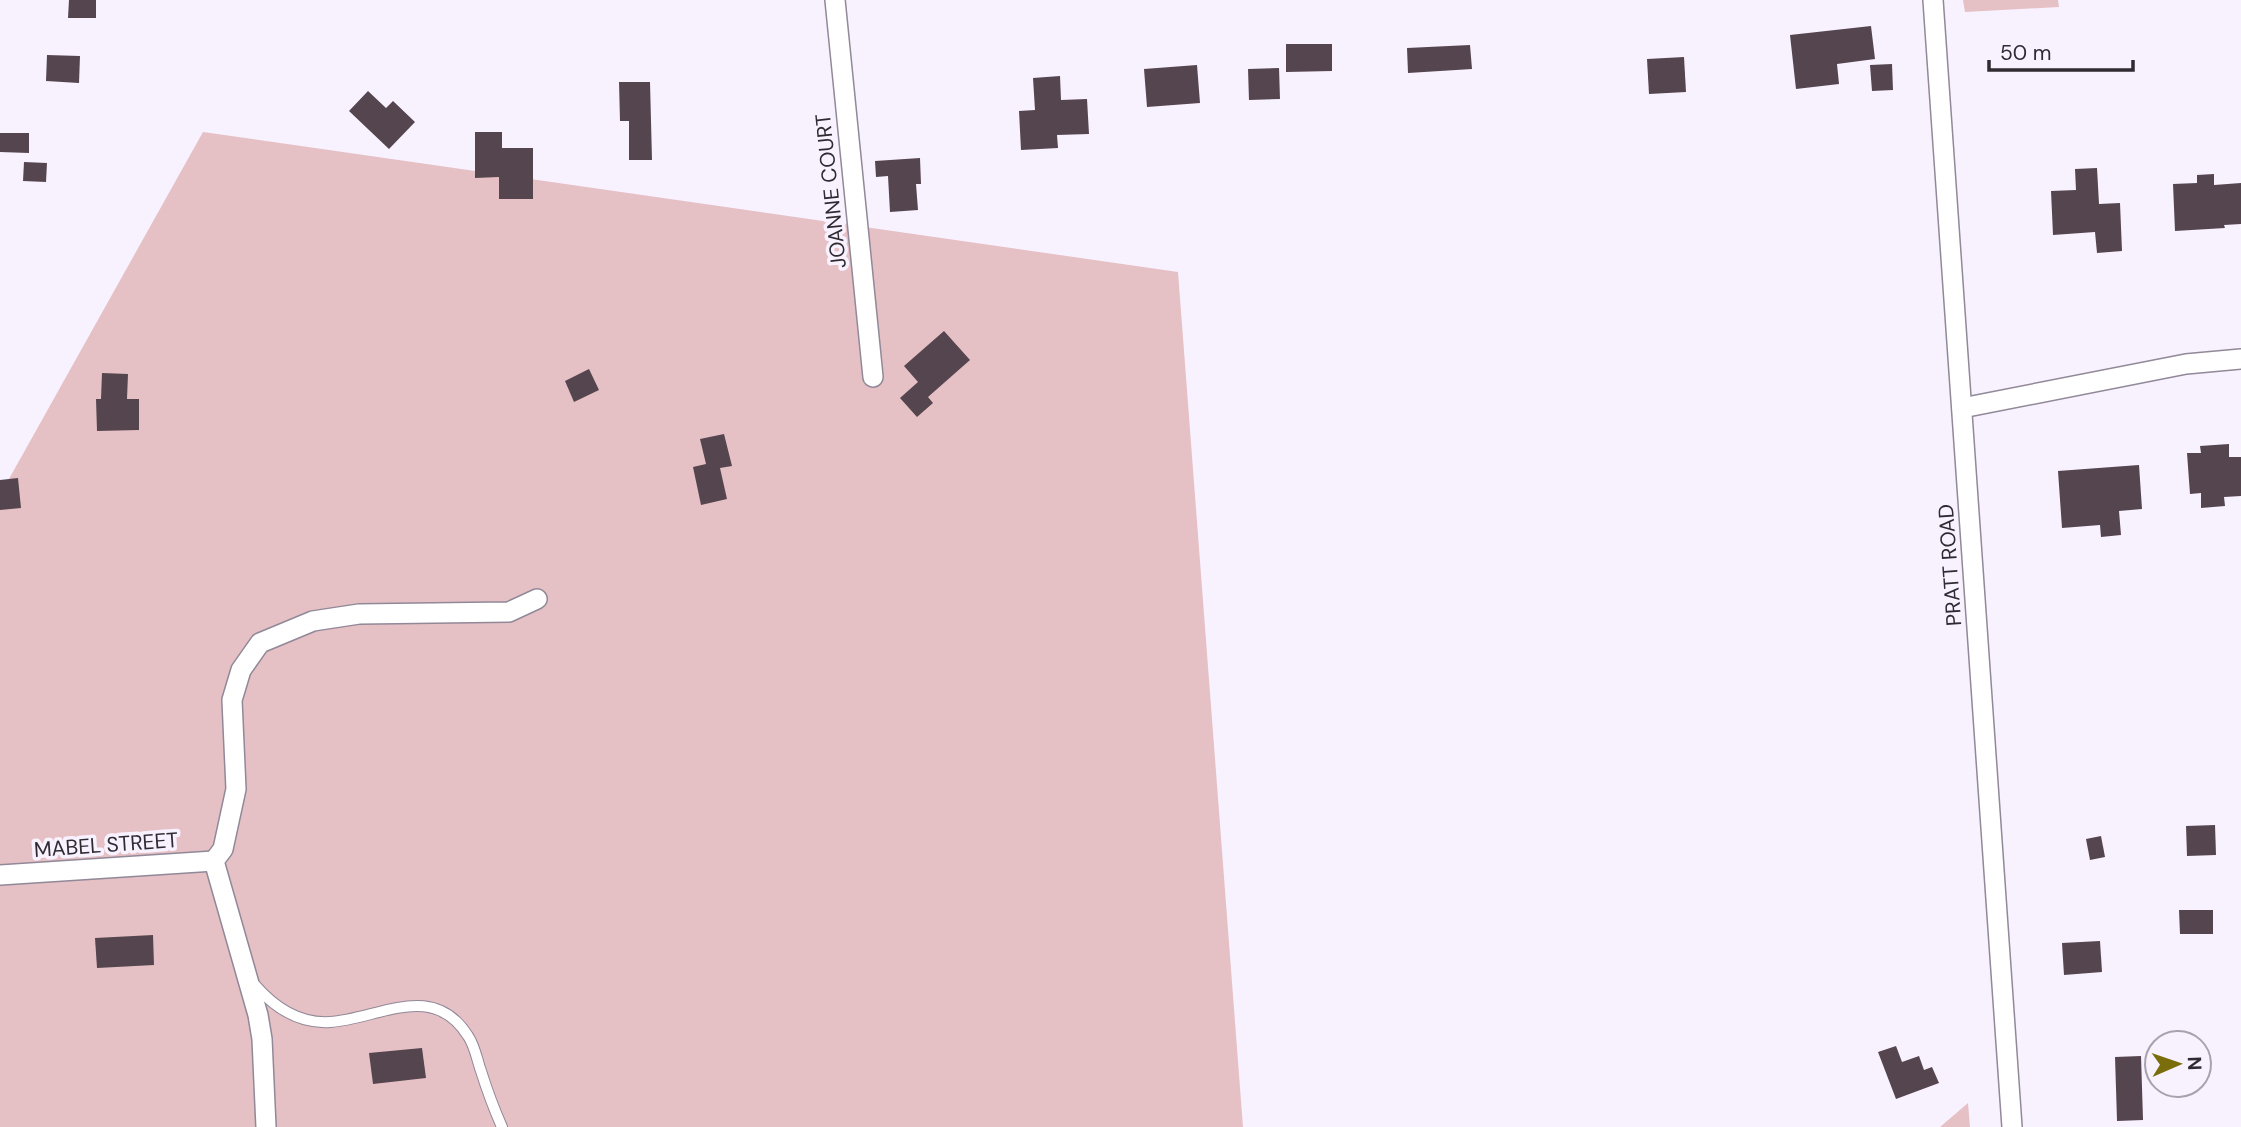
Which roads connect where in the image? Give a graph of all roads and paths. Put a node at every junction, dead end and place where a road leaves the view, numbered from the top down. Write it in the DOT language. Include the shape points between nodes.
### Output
graph roads {
  1 [pos="835,0"];
  2 [pos="1933,0"];
  3 [pos="2241,359"];
  4 [pos="873,377"];
  5 [pos="1962,408"];
  6 [pos="537,599"];
  7 [pos="214,861"];
  8 [pos="0,875"];
  9 [pos="247,976"];
  10 [pos="266,1127"];
  11 [pos="502,1127"];
  12 [pos="2012,1127"];
  1 -- 4 [label="street, JOANNE COURT"];
  2 -- 5 [label="street, PRATT ROAD"];
  3 -- 5 [label="street" via="2186,364"];
  5 -- 12 [label="street, PRATT ROAD"];
  6 -- 7 [label="street" via="509,612 359,614 313,621 260,643 242,670 232,700 236,789 223,849"];
  7 -- 8 [label="street, MABEL STREET"];
  7 -- 9 [label="street"];
  9 -- 10 [label="street" via="262,1039"];
  9 -- 11 [label="lane" via="278,1008 298,1018 330,1022 406,1005 428,1006 449,1015 468,1035"];
}
